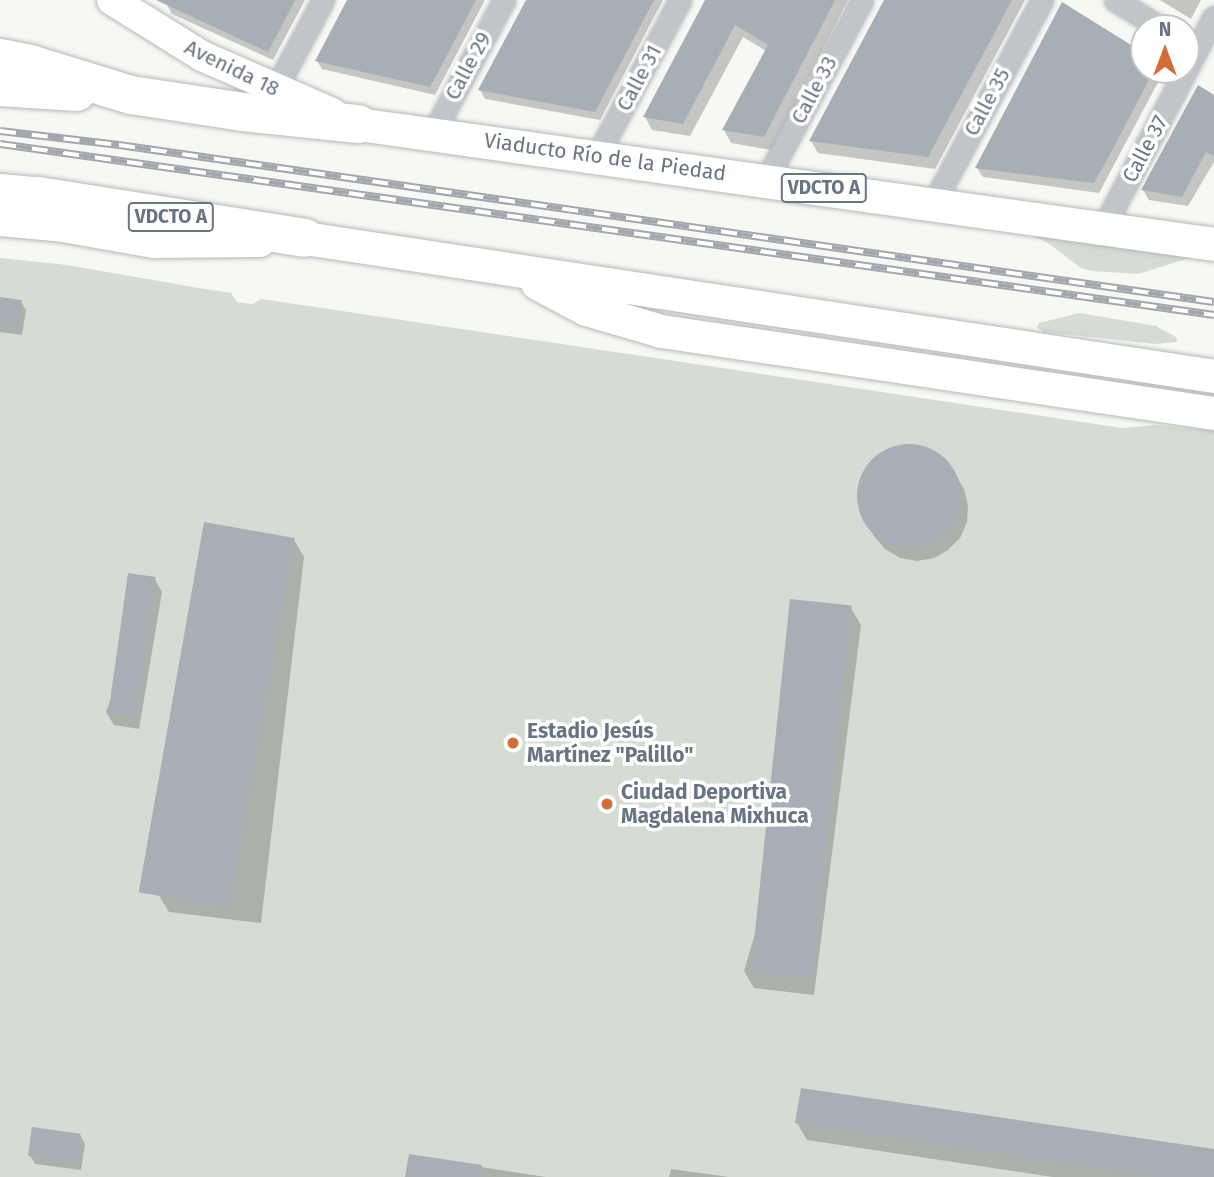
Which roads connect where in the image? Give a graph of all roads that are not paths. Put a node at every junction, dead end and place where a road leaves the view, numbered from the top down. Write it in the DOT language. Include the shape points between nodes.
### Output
graph roads {
  1 [pos="323,0"];
  2 [pos="503,0"];
  3 [pos="680,0"];
  4 [pos="862,0"];
  5 [pos="1042,0"];
  6 [pos="1115,0"];
  7 [pos="130,5"];
  8 [pos="1138,14"];
  9 [pos="1214,17"];
  10 [pos="1200,49"];
  11 [pos="0,58"];
  12 [pos="1181,84"];
  13 [pos="0,87"];
  14 [pos="275,90"];
  15 [pos="131,95"];
  16 [pos="358,124"];
  17 [pos="433,133"];
  18 [pos="597,156"];
  19 [pos="766,180"];
  20 [pos="0,193"];
  21 [pos="933,204"];
  22 [pos="0,221"];
  23 [pos="1103,228"];
  24 [pos="305,238"];
  25 [pos="1214,244"];
  26 [pos="520,272"];
  27 [pos="1214,376"];
  28 [pos="1214,413"];
  1 -- 14 [label="street"];
  2 -- 17 [label="street, Calle 29"];
  3 -- 18 [label="street, Calle 31"];
  4 -- 19 [label="street, Calle 33"];
  5 -- 21 [label="street, Calle 35"];
  6 -- 8 [label="street"];
  7 -- 14 [label="main road, Avenida 18" via="202,56"];
  9 -- 10 [label="street, Calle 37"];
  11 -- 15 [label="highway, Viaducto Río de la Piedad / VDCTO A"];
  12 -- 23 [label="street, Calle 37"];
  13 -- 15 [label="highway"];
  14 -- 16 [label="main road, Avenida 18"];
  15 -- 16 [label="highway, Viaducto Río de la Piedad / VDCTO A"];
  16 -- 17 [label="main road, Viaducto Río de la Piedad / VDCTO A"];
  17 -- 18 [label="main road, Viaducto Río de la Piedad / VDCTO A"];
  18 -- 19 [label="main road, Viaducto Río de la Piedad / VDCTO A"];
  19 -- 21 [label="main road, Viaducto Río de la Piedad / VDCTO A"];
  20 -- 24 [label="highway, VDCTO A"];
  21 -- 23 [label="main road, Viaducto Río de la Piedad / VDCTO A"];
  22 -- 24 [label="main road" via="182,245"];
  23 -- 25 [label="main road, Viaducto Río de la Piedad / VDCTO A"];
  24 -- 26 [label="main road, VDCTO A"];
  26 -- 27 [label="main road, VDCTO A"];
  26 -- 28 [label="main road" via="613,319 661,331"];
}
